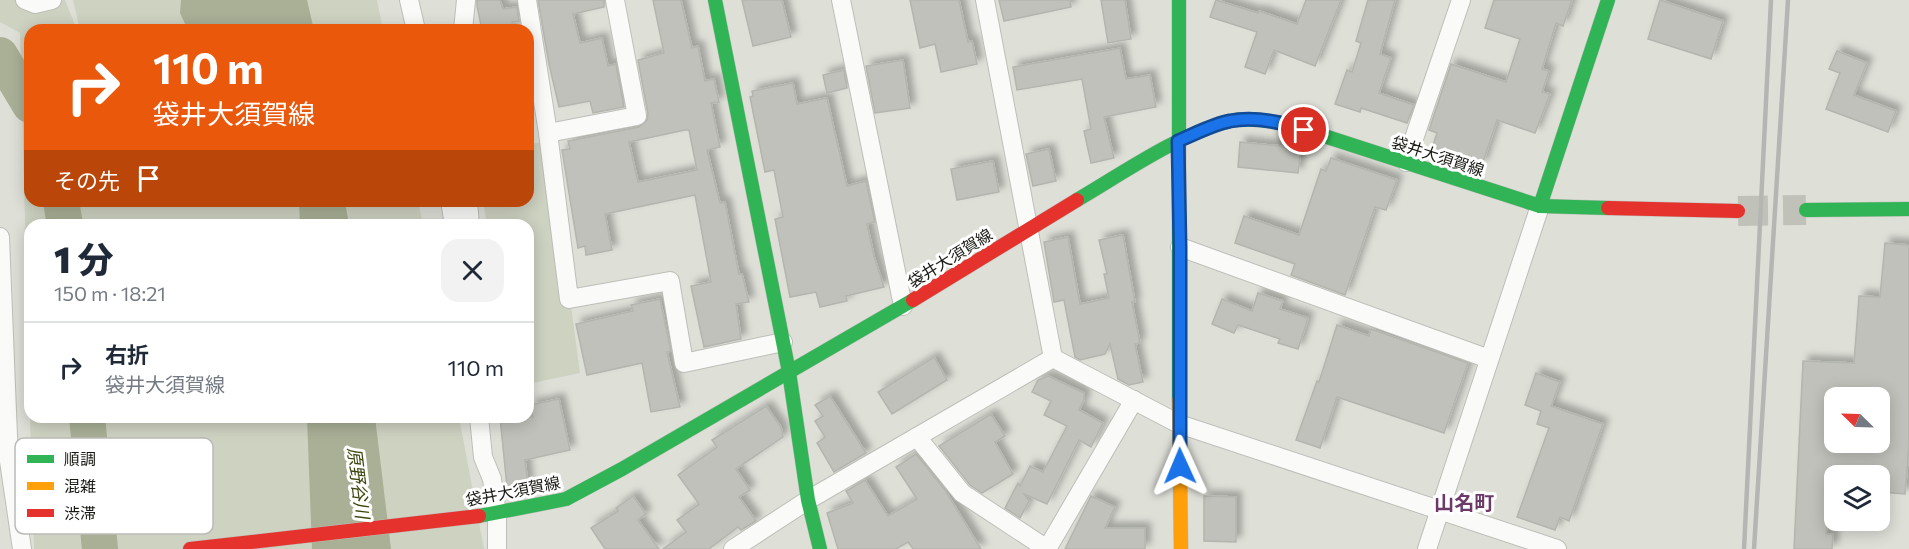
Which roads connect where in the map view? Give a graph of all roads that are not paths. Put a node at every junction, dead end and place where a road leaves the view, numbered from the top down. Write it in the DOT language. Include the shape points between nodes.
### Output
graph roads {
  1 [pos="25,0"];
  2 [pos="52,0"];
  3 [pos="409,0"];
  4 [pos="466,0"];
  5 [pos="527,0"];
  6 [pos="615,0"];
  7 [pos="715,0"];
  8 [pos="841,0"];
  9 [pos="985,0"];
  10 [pos="1179,0"];
  11 [pos="1608,0"];
  12 [pos="1458,1"];
  13 [pos="415,24"];
  14 [pos="464,24"];
  15 [pos="531,24"];
  16 [pos="534,44"];
  17 [pos="548,133"];
  18 [pos="1178,141"];
  19 [pos="1406,162"];
  20 [pos="1540,206"];
  21 [pos="1806,210"];
  22 [pos="1909,210"];
  23 [pos="1738,211"];
  24 [pos="1027,229"];
  25 [pos="0,237"];
  26 [pos="1180,247"];
  27 [pos="903,306"];
  28 [pos="783,342"];
  29 [pos="1053,358"];
  30 [pos="1489,359"];
  31 [pos="789,372"];
  32 [pos="1134,400"];
  33 [pos="479,423"];
  34 [pos="1179,424"];
  35 [pos="917,437"];
  36 [pos="808,500"];
  37 [pos="15,502"];
  38 [pos="1440,511"];
  39 [pos="497,514"];
  40 [pos="20,534"];
  41 [pos="1019,541"];
  42 [pos="22,549"];
  43 [pos="190,549"];
  44 [pos="497,549"];
  45 [pos="733,549"];
  46 [pos="820,549"];
  47 [pos="1047,549"];
  48 [pos="1181,549"];
  49 [pos="1427,549"];
  50 [pos="1557,549"];
  1 -- 2 [label="street" via="35,4"];
  3 -- 13 [label="street"];
  4 -- 14 [label="street"];
  5 -- 15 [label="street"];
  6 -- 17 [label="street" via="637,117"];
  7 -- 28 [label="main road"];
  8 -- 27 [label="street"];
  9 -- 24 [label="street"];
  10 -- 18 [label="main road"];
  11 -- 20 [label="main road"];
  12 -- 19 [label="street"];
  16 -- 17 [label="street"];
  17 -- 28 [label="street" via="569,299 670,281 684,363"];
  18 -- 19 [label="main road, 袋井大須賀線" via="1230,121 1253,120 1284,123"];
  18 -- 24 [label="main road, 袋井大須賀線"];
  18 -- 26 [label="main road"];
  19 -- 20 [label="main road, 袋井大須賀線"];
  20 -- 23 [label="main road, 袋井大須賀線"];
  20 -- 30 [label="street"];
  21 -- 22 [label="main road"];
  24 -- 27 [label="main road, 袋井大須賀線"];
  24 -- 29 [label="street"];
  25 -- 37 [label="street" via="9,461"];
  26 -- 30 [label="street"];
  26 -- 34 [label="main road"];
  27 -- 31 [label="main road, 袋井大須賀線"];
  28 -- 31 [label="main road"];
  29 -- 32 [label="street"];
  29 -- 35 [label="street"];
  30 -- 38 [label="street"];
  31 -- 36 [label="main road"];
  31 -- 39 [label="main road, 袋井大須賀線" via="566,499"];
  32 -- 34 [label="street"];
  32 -- 47 [label="street"];
  33 -- 39 [label="street"];
  34 -- 38 [label="street"];
  34 -- 48 [label="main road"];
  35 -- 36 [label="street"];
  35 -- 41 [label="street" via="962,493"];
  36 -- 45 [label="street"];
  36 -- 46 [label="main road"];
  38 -- 49 [label="street"];
  38 -- 50 [label="street"];
  39 -- 43 [label="main road, 袋井大須賀線"];
  39 -- 44 [label="street"];
  40 -- 42 [label="street"];
  41 -- 47 [label="street"];
}
